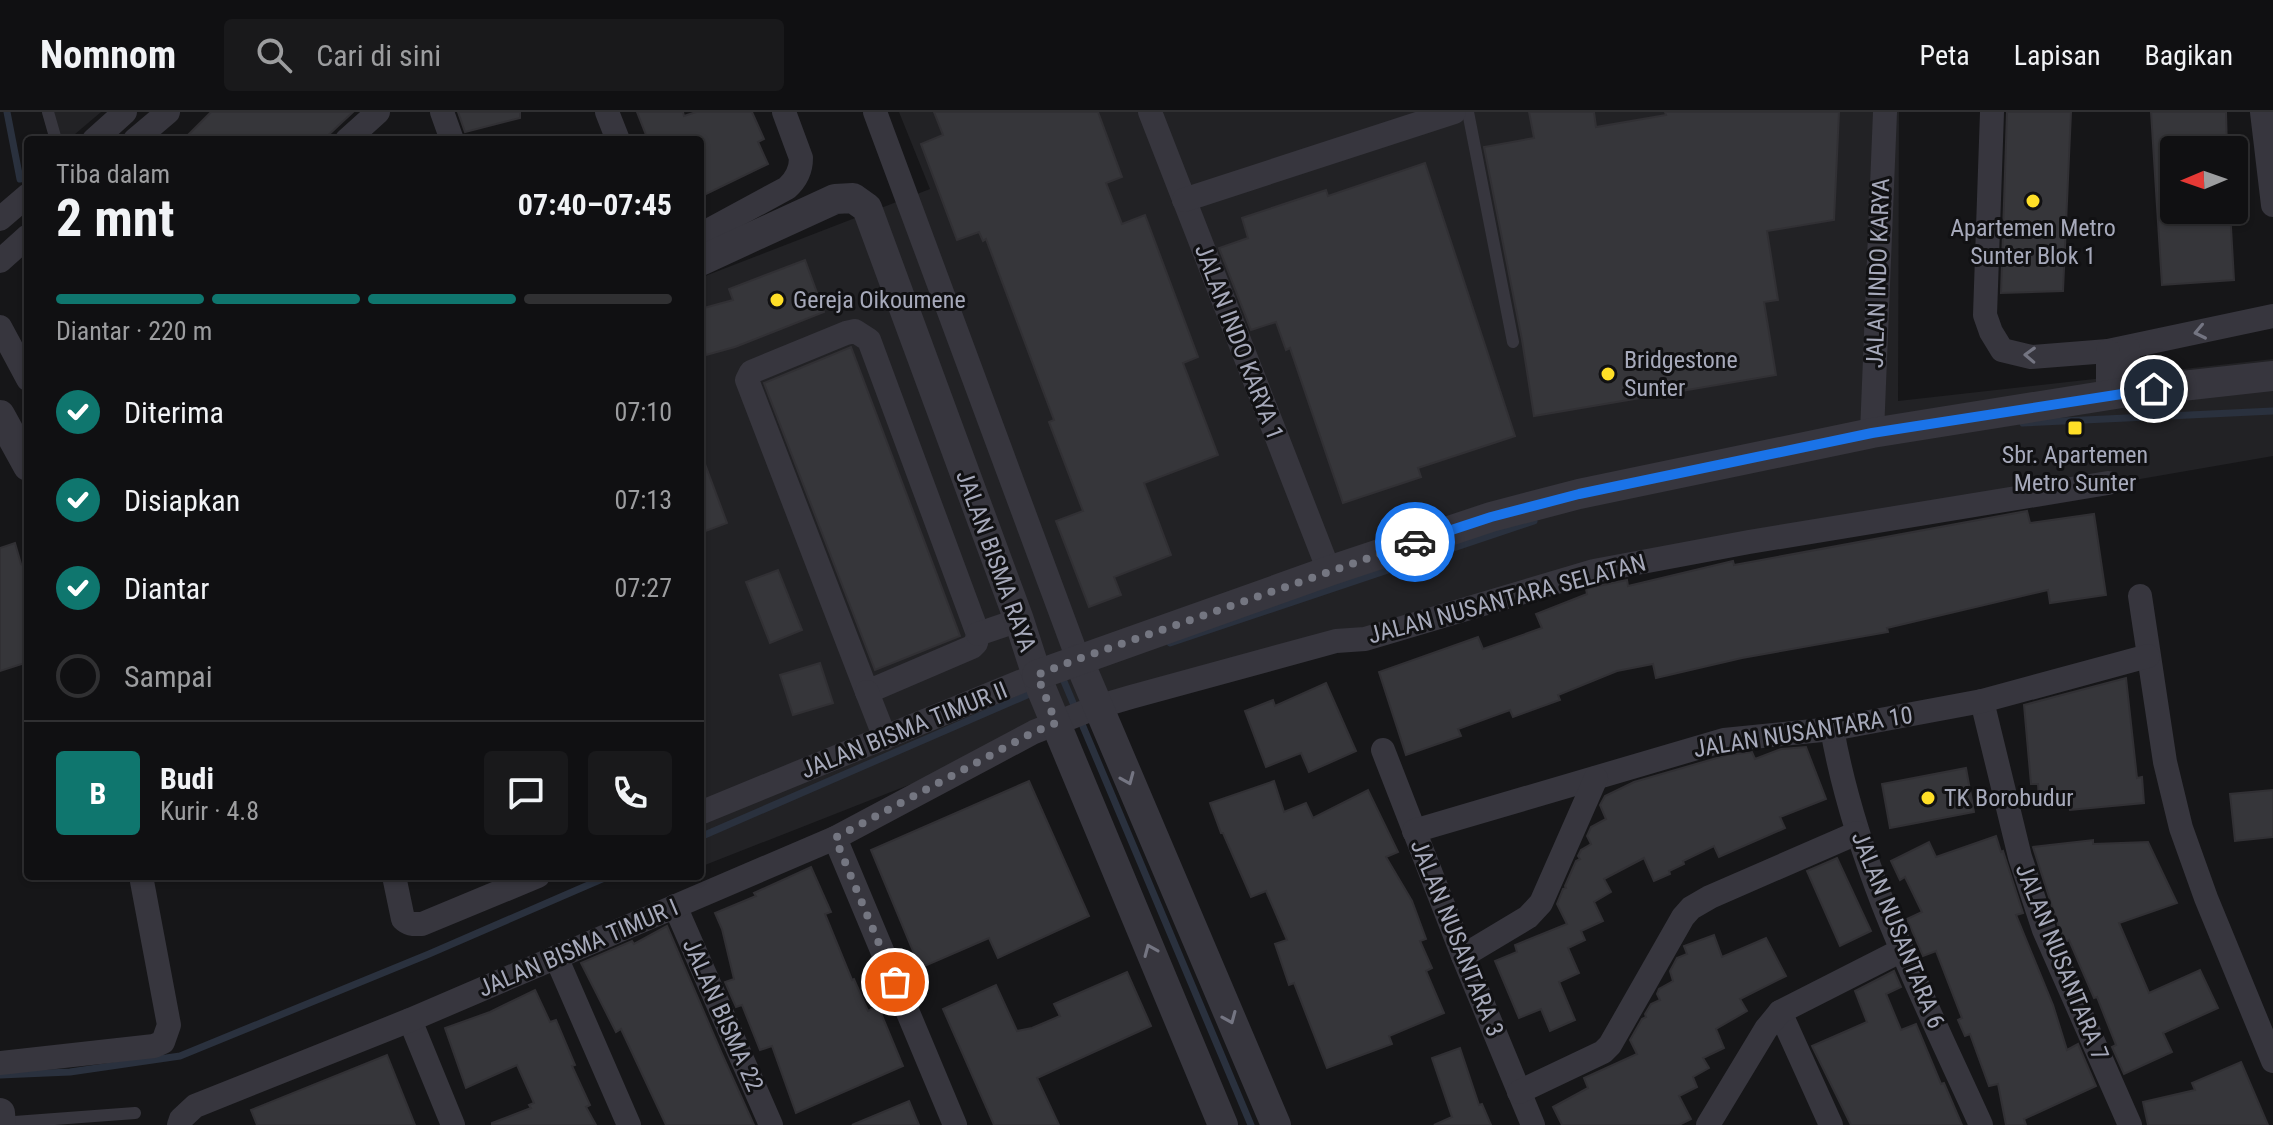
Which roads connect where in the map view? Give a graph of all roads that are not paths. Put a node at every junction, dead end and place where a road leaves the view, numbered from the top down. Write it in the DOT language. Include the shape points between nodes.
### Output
graph roads {
  1 [pos="48,112"];
  2 [pos="125,112"];
  3 [pos="168,112"];
  4 [pos="378,112"];
  5 [pos="442,112"];
  6 [pos="784,112"];
  7 [pos="875,112"];
  8 [pos="1150,112"];
  9 [pos="1454,112"];
  10 [pos="1468,112"];
  11 [pos="1885,112"];
  12 [pos="1992,112"];
  13 [pos="2262,112"];
  14 [pos="55,136"];
  15 [pos="98,136"];
  16 [pos="140,136"];
  17 [pos="351,136"];
  18 [pos="451,136"];
  19 [pos="24,198"];
  20 [pos="1184,200"];
  21 [pos="2273,205"];
  22 [pos="0,219"];
  23 [pos="704,233"];
  24 [pos="24,240"];
  25 [pos="704,259"];
  26 [pos="0,261"];
  27 [pos="2273,316"];
  28 [pos="0,327"];
  29 [pos="1513,342"];
  30 [pos="2118,350"];
  31 [pos="24,372"];
  32 [pos="2273,376"];
  33 [pos="2118,394"];
  34 [pos="0,415"];
  35 [pos="1872,433"];
  36 [pos="24,459"];
  37 [pos="2108,483"];
  38 [pos="1329,571"];
  39 [pos="2140,596"];
  40 [pos="1019,620"];
  41 [pos="978,634"];
  42 [pos="2148,656"];
  43 [pos="1079,663"];
  44 [pos="867,692"];
  45 [pos="1982,701"];
  46 [pos="1050,704"];
  47 [pos="1095,706"];
  48 [pos="1832,729"];
  49 [pos="885,738"];
  50 [pos="1383,750"];
  51 [pos="1596,778"];
  52 [pos="704,811"];
  53 [pos="1414,831"];
  54 [pos="1857,833"];
  55 [pos="835,838"];
  56 [pos="142,880"];
  57 [pos="395,880"];
  58 [pos="528,880"];
  59 [pos="675,906"];
  60 [pos="1902,950"];
  61 [pos="1463,956"];
  62 [pos="556,957"];
  63 [pos="1780,1012"];
  64 [pos="410,1020"];
  65 [pos="2273,1061"];
  66 [pos="0,1063"];
  67 [pos="1519,1092"];
  68 [pos="0,1113"];
  69 [pos="135,1113"];
  70 [pos="180,1122"];
  71 [pos="1,1124"];
  72 [pos="453,1125"];
  73 [pos="629,1125"];
  74 [pos="771,1125"];
  75 [pos="955,1125"];
  76 [pos="1223,1125"];
  77 [pos="1276,1125"];
  78 [pos="1533,1125"];
  79 [pos="1708,1125"];
  80 [pos="1831,1125"];
  81 [pos="1981,1125"];
  82 [pos="2130,1125"];
  1 -- 14 [label="lane"];
  2 -- 15 [label="street"];
  3 -- 16 [label="street"];
  4 -- 17 [label="street"];
  5 -- 18 [label="street"];
  6 -- 23 [label="street" via="799,150 798,174 787,188"];
  7 -- 43 [label="street, JALAN BISMA RAYA"];
  8 -- 20 [label="street, JALAN INDO KARYA 1"];
  9 -- 20 [label="street"];
  10 -- 29 [label="lane"];
  11 -- 35 [label="street, JALAN INDO KARYA"];
  30 -- 12 [label="street, one-way" via="2031,357 2002,350 1991,332 1985,315"];
  13 -- 21 [label="street"];
  19 -- 22 [label="street"];
  20 -- 38 [label="street, JALAN INDO KARYA 1"];
  24 -- 26 [label="street"];
  25 -- 40 [label="street, JALAN BISMA RAYA" via="835,199 853,198 867,208"];
  27 -- 30 [label="street, one-way"];
  28 -- 31 [label="street"];
  30 -- 33 [label="street"];
  32 -- 33 [label="street, JALAN BISMA TIMUR II"];
  33 -- 35 [label="street, JALAN BISMA TIMUR II"];
  34 -- 36 [label="street"];
  35 -- 38 [label="street, JALAN BISMA TIMUR II" via="1579,494"];
  37 -- 47 [label="street, JALAN NUSANTARA SELATAN" via="1594,571 1365,639 1336,641"];
  38 -- 43 [label="street, JALAN BISMA TIMUR II"];
  39 -- 42 [label="street"];
  40 -- 41 [label="street"];
  40 -- 46 [label="street, JALAN BISMA RAYA"];
  41 -- 44 [label="street" via="972,647"];
  41 -- 44 [label="street" via="869,340 855,331 846,333 751,372 747,384"];
  42 -- 45 [label="street, JALAN NUSANTARA 10"];
  42 -- 65 [label="street" via="2181,828"];
  43 -- 46 [label="street, JALAN BISMA TIMUR II"];
  43 -- 47 [label="street, JALAN BISMA RAYA"];
  44 -- 49 [label="street"];
  45 -- 48 [label="street, JALAN NUSANTARA 10"];
  45 -- 82 [label="street, JALAN NUSANTARA 7" via="2020,857 2044,930"];
  46 -- 47 [label="street, JALAN NUSANTARA SELATAN"];
  46 -- 49 [label="street, JALAN BISMA TIMUR II"];
  46 -- 55 [label="street, JALAN BISMA TIMUR I" via="1034,732"];
  76 -- 46 [label="street, JALAN BISMA RAYA, one-way"];
  47 -- 77 [label="street, JALAN BISMA RAYA, one-way"];
  48 -- 51 [label="street, JALAN NUSANTARA 10" via="1724,740"];
  48 -- 54 [label="street, JALAN NUSANTARA 6"];
  49 -- 52 [label="street, JALAN BISMA TIMUR II"];
  50 -- 53 [label="street, JALAN NUSANTARA 3"];
  51 -- 53 [label="street, JALAN NUSANTARA 10"];
  51 -- 61 [label="street" via="1541,903 1528,917"];
  53 -- 61 [label="street, JALAN NUSANTARA 3"];
  54 -- 60 [label="street, JALAN NUSANTARA 6"];
  54 -- 67 [label="street" via="1691,908 1610,1045"];
  55 -- 59 [label="street, JALAN BISMA TIMUR I"];
  55 -- 75 [label="street"];
  56 -- 66 [label="street" via="169,1025 163,1042"];
  57 -- 58 [label="street" via="403,919 417,924"];
  59 -- 62 [label="street, JALAN BISMA TIMUR I"];
  59 -- 74 [label="street, JALAN BISMA 22"];
  60 -- 63 [label="street"];
  60 -- 81 [label="street, JALAN NUSANTARA 6"];
  61 -- 67 [label="street, JALAN NUSANTARA 3"];
  62 -- 64 [label="street, JALAN BISMA TIMUR I"];
  62 -- 73 [label="street"];
  63 -- 79 [label="street"];
  63 -- 80 [label="street"];
  64 -- 70 [label="street, JALAN BISMA TIMUR I" via="195,1106"];
  64 -- 72 [label="street"];
  67 -- 78 [label="street, JALAN NUSANTARA 3"];
  68 -- 71 [label="street"];
  69 -- 71 [label="lane"];
}
